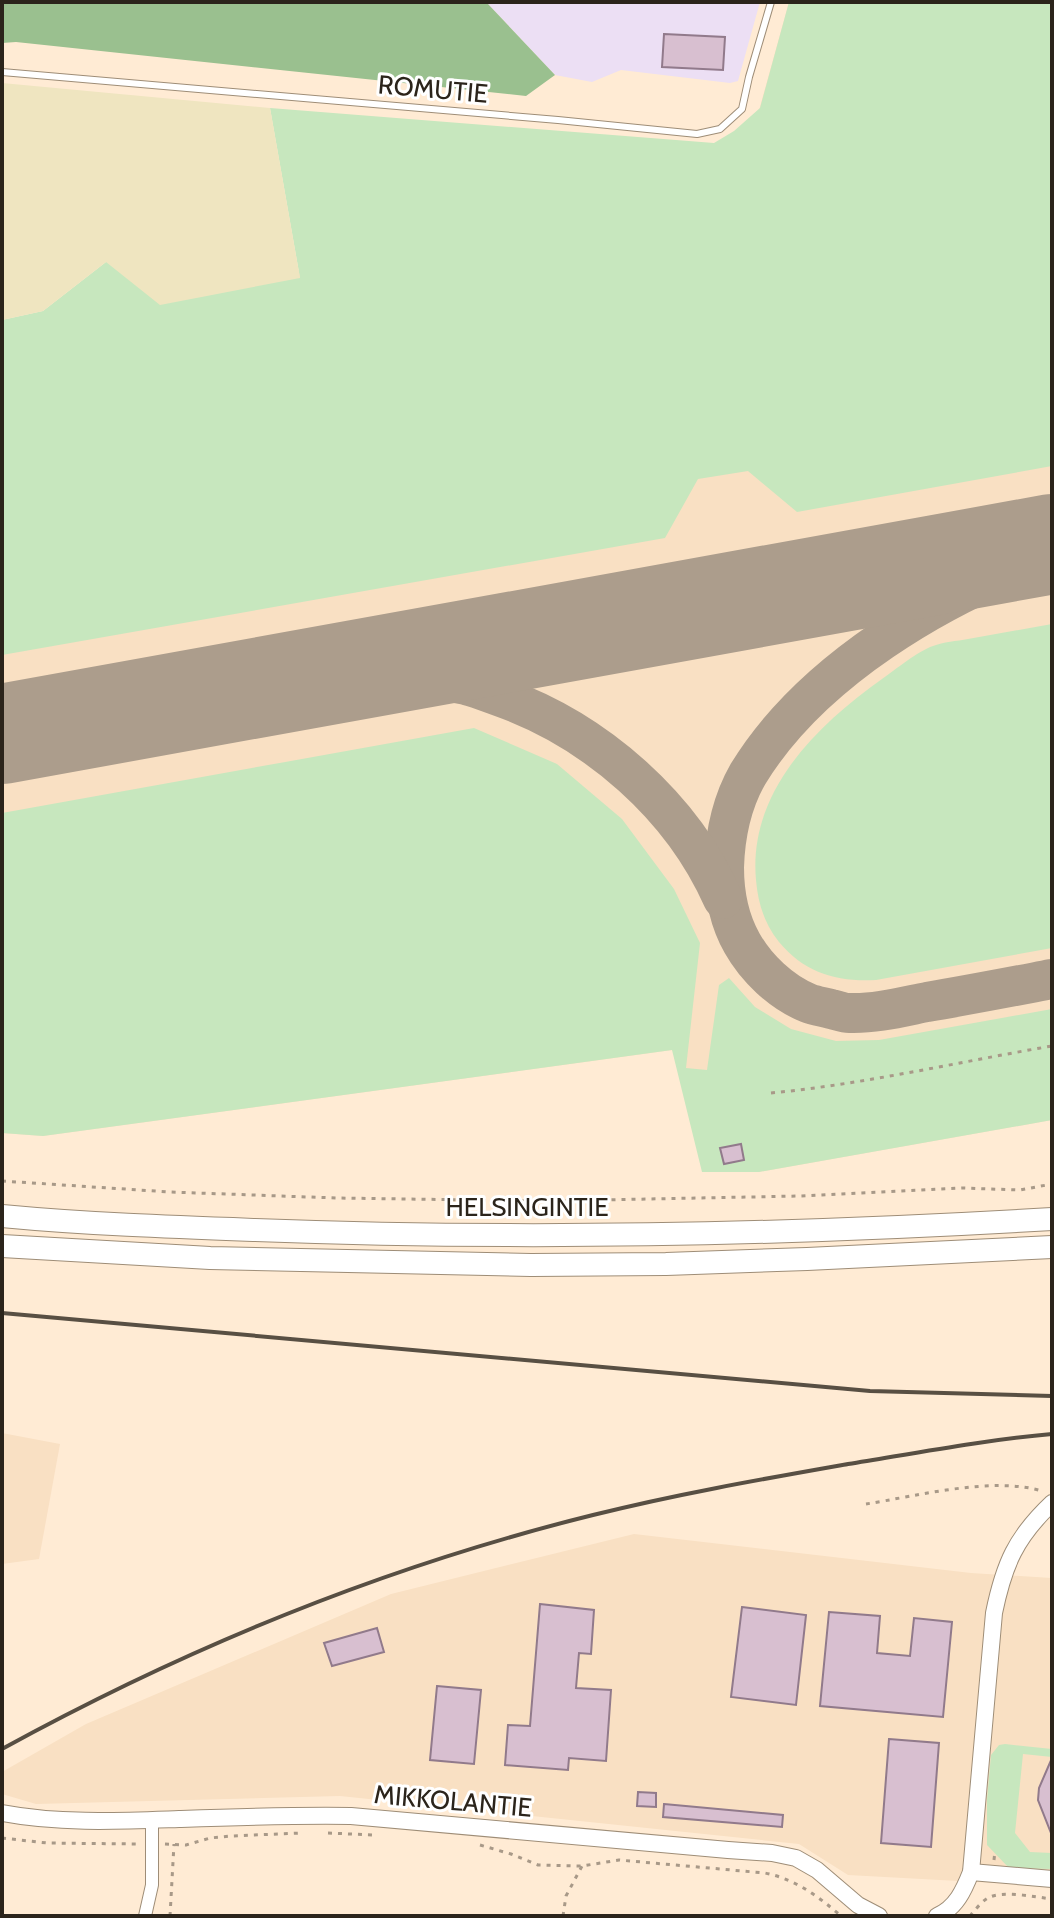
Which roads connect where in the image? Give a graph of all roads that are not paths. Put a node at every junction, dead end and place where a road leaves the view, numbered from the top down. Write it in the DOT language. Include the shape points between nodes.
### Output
graph roads {
  1 [pos="771,2"];
  2 [pos="2,72"];
  3 [pos="2,1216"];
  4 [pos="1052,1219"];
  5 [pos="2,1246"];
  6 [pos="1052,1247"];
  7 [pos="1047,1497"];
  8 [pos="2,1813"];
  9 [pos="152,1820"];
  10 [pos="971,1872"];
  11 [pos="1052,1879"];
  12 [pos="145,1916"];
  13 [pos="879,1916"];
  14 [pos="937,1916"];
  1 -- 2 [label="lane, ROMUTIE" via="742,109 720,129 697,134"];
  3 -- 4 [label="highway, HELSINGINTIE" via="227,1229 505,1236"];
  5 -- 6 [label="highway" via="531,1265"];
  7 -- 10 [label="street" via="1000,1582"];
  8 -- 9 [label="street, MIKKOLANTIE"];
  9 -- 12 [label="street" via="152,1885"];
  9 -- 13 [label="street, MIKKOLANTIE" via="351,1816 772,1853 817,1870"];
  10 -- 11 [label="street"];
  10 -- 14 [label="street" via="955,1903"];
}
